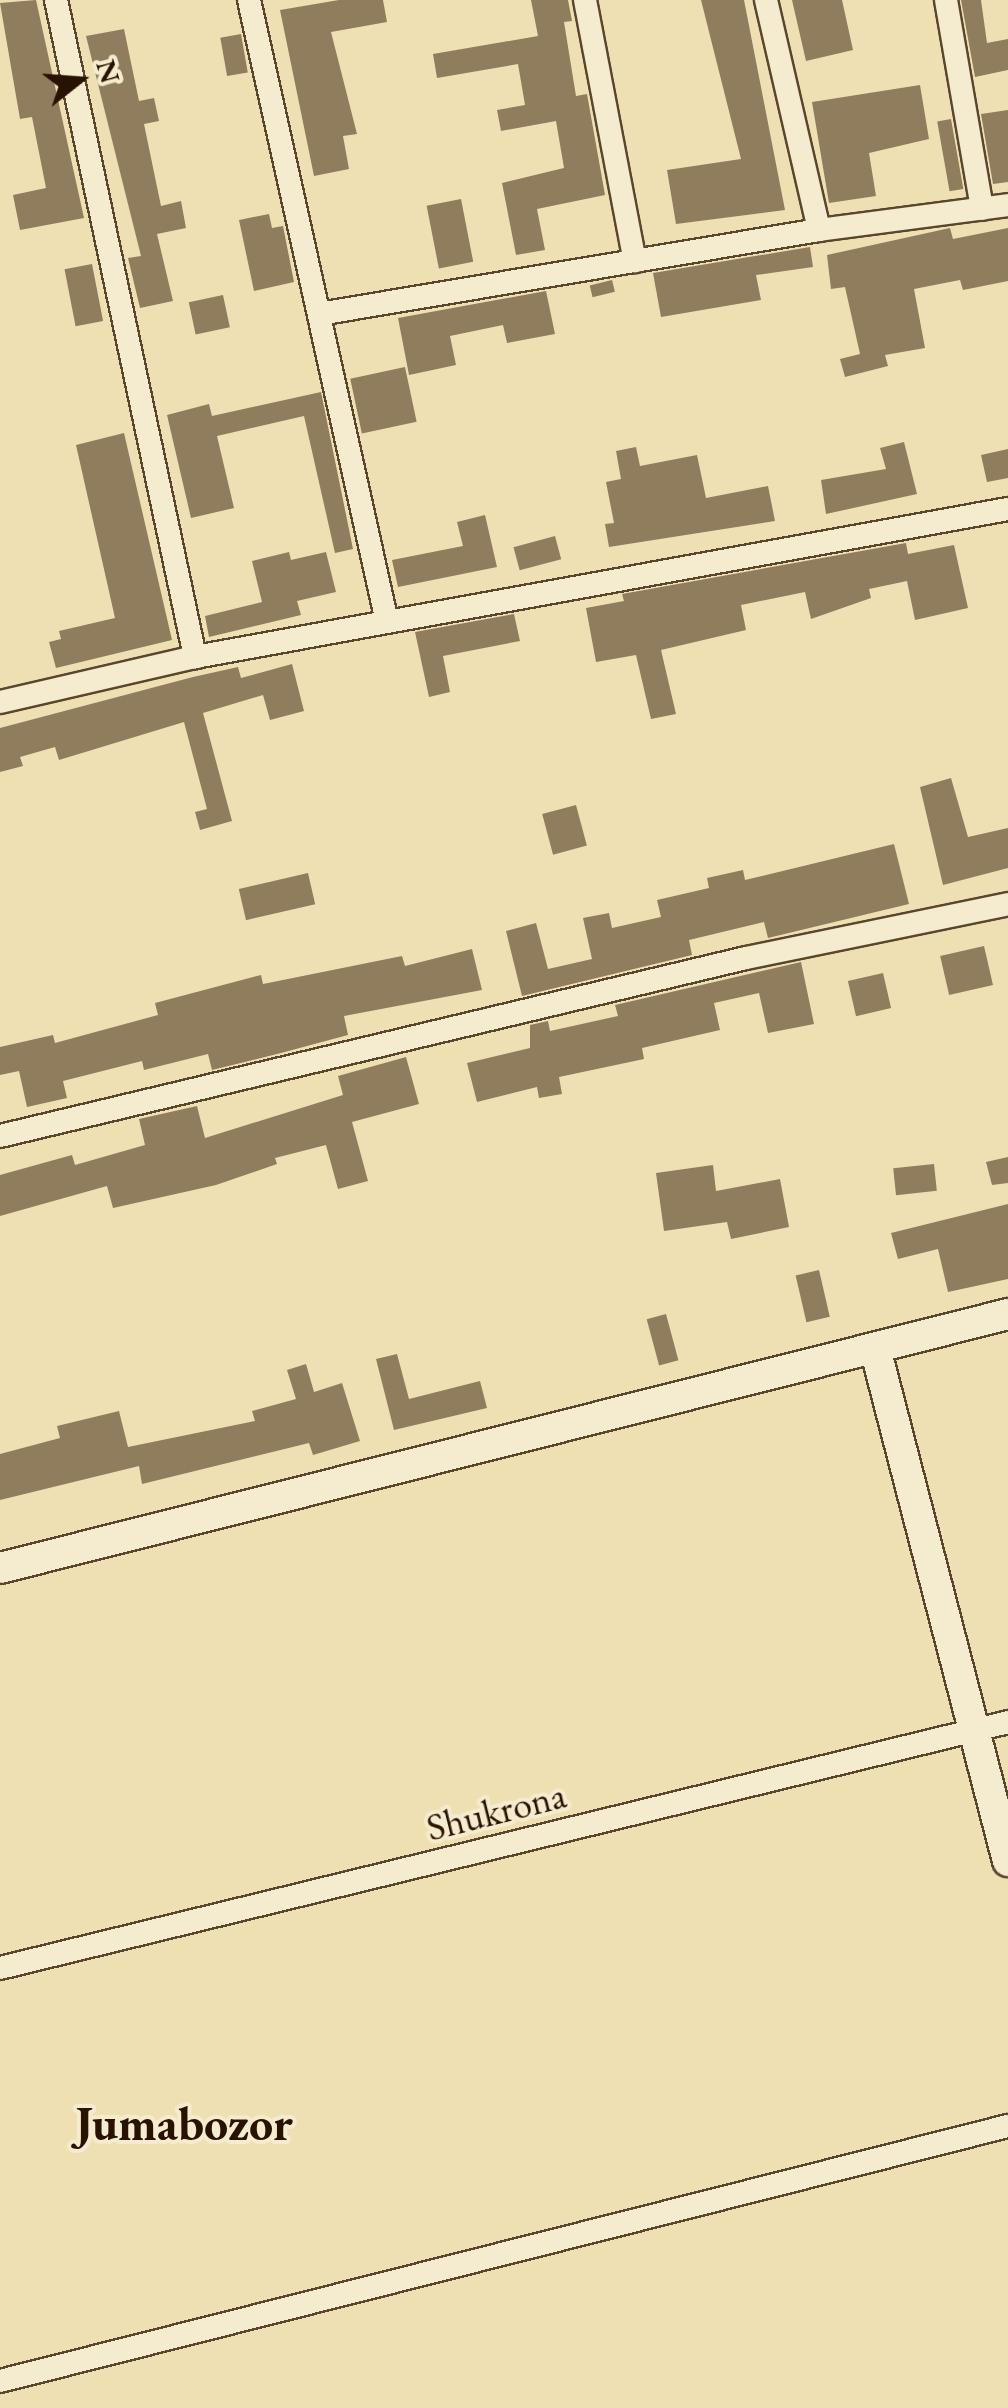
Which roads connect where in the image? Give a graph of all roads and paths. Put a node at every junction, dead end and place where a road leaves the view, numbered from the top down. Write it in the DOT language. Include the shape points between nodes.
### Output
graph roads {
  1 [pos="56,0"];
  2 [pos="249,0"];
  3 [pos="584,0"];
  4 [pos="766,0"];
  5 [pos="946,0"];
  6 [pos="1008,205"];
  7 [pos="982,208"];
  8 [pos="819,230"];
  9 [pos="635,260"];
  10 [pos="318,314"];
  11 [pos="1008,509"];
  12 [pos="387,622"];
  13 [pos="195,657"];
  14 [pos="0,702"];
  15 [pos="1008,904"];
  16 [pos="0,1136"];
  17 [pos="1008,1314"];
  18 [pos="876,1348"];
  19 [pos="0,1568"];
  20 [pos="1008,1722"];
  21 [pos="977,1730"];
  22 [pos="1008,1860"];
  23 [pos="0,1968"];
  24 [pos="1008,2126"];
  25 [pos="0,2381"];
  1 -- 13 [label="street"];
  2 -- 10 [label="street"];
  3 -- 9 [label="street"];
  4 -- 8 [label="street"];
  5 -- 7 [label="street"];
  6 -- 7 [label="street"];
  7 -- 8 [label="street"];
  8 -- 9 [label="street"];
  9 -- 10 [label="street"];
  10 -- 12 [label="street"];
  11 -- 12 [label="street"];
  12 -- 13 [label="street"];
  13 -- 14 [label="street"];
  15 -- 16 [label="street" via="746,958"];
  17 -- 18 [label="main road"];
  18 -- 19 [label="main road"];
  18 -- 21 [label="main road"];
  20 -- 21 [label="street, Shukrona"];
  21 -- 22 [label="main road"];
  21 -- 23 [label="street, Shukrona"];
  24 -- 25 [label="street"];
}
